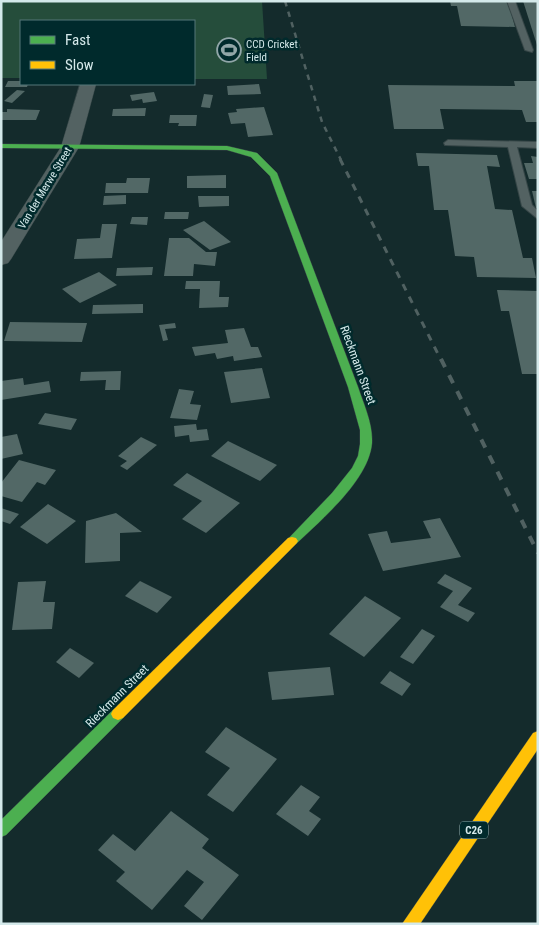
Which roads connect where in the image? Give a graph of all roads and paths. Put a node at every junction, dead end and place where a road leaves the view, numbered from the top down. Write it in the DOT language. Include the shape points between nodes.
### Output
graph roads {
  1 [pos="511,1"];
  2 [pos="529,50"];
  3 [pos="88,85"];
  4 [pos="448,143"];
  5 [pos="512,145"];
  6 [pos="538,145"];
  7 [pos="1,146"];
  8 [pos="70,147"];
  9 [pos="538,216"];
  10 [pos="1,259"];
  11 [pos="538,737"];
  12 [pos="1,830"];
  13 [pos="410,924"];
  1 -- 2 [label="lane"];
  3 -- 8 [label="street, Van der Merwe Street"];
  4 -- 5 [label="lane"];
  5 -- 6 [label="lane"];
  5 -- 9 [label="lane" via="527,206"];
  7 -- 8 [label="street, Rieckmann Street"];
  8 -- 10 [label="street, Van der Merwe Street"];
  8 -- 12 [label="street, Rieckmann Street" via="227,148 253,152 261,158 274,175 353,387 366,447 355,471 333,501"];
  11 -- 13 [label="street, C26"];
}
